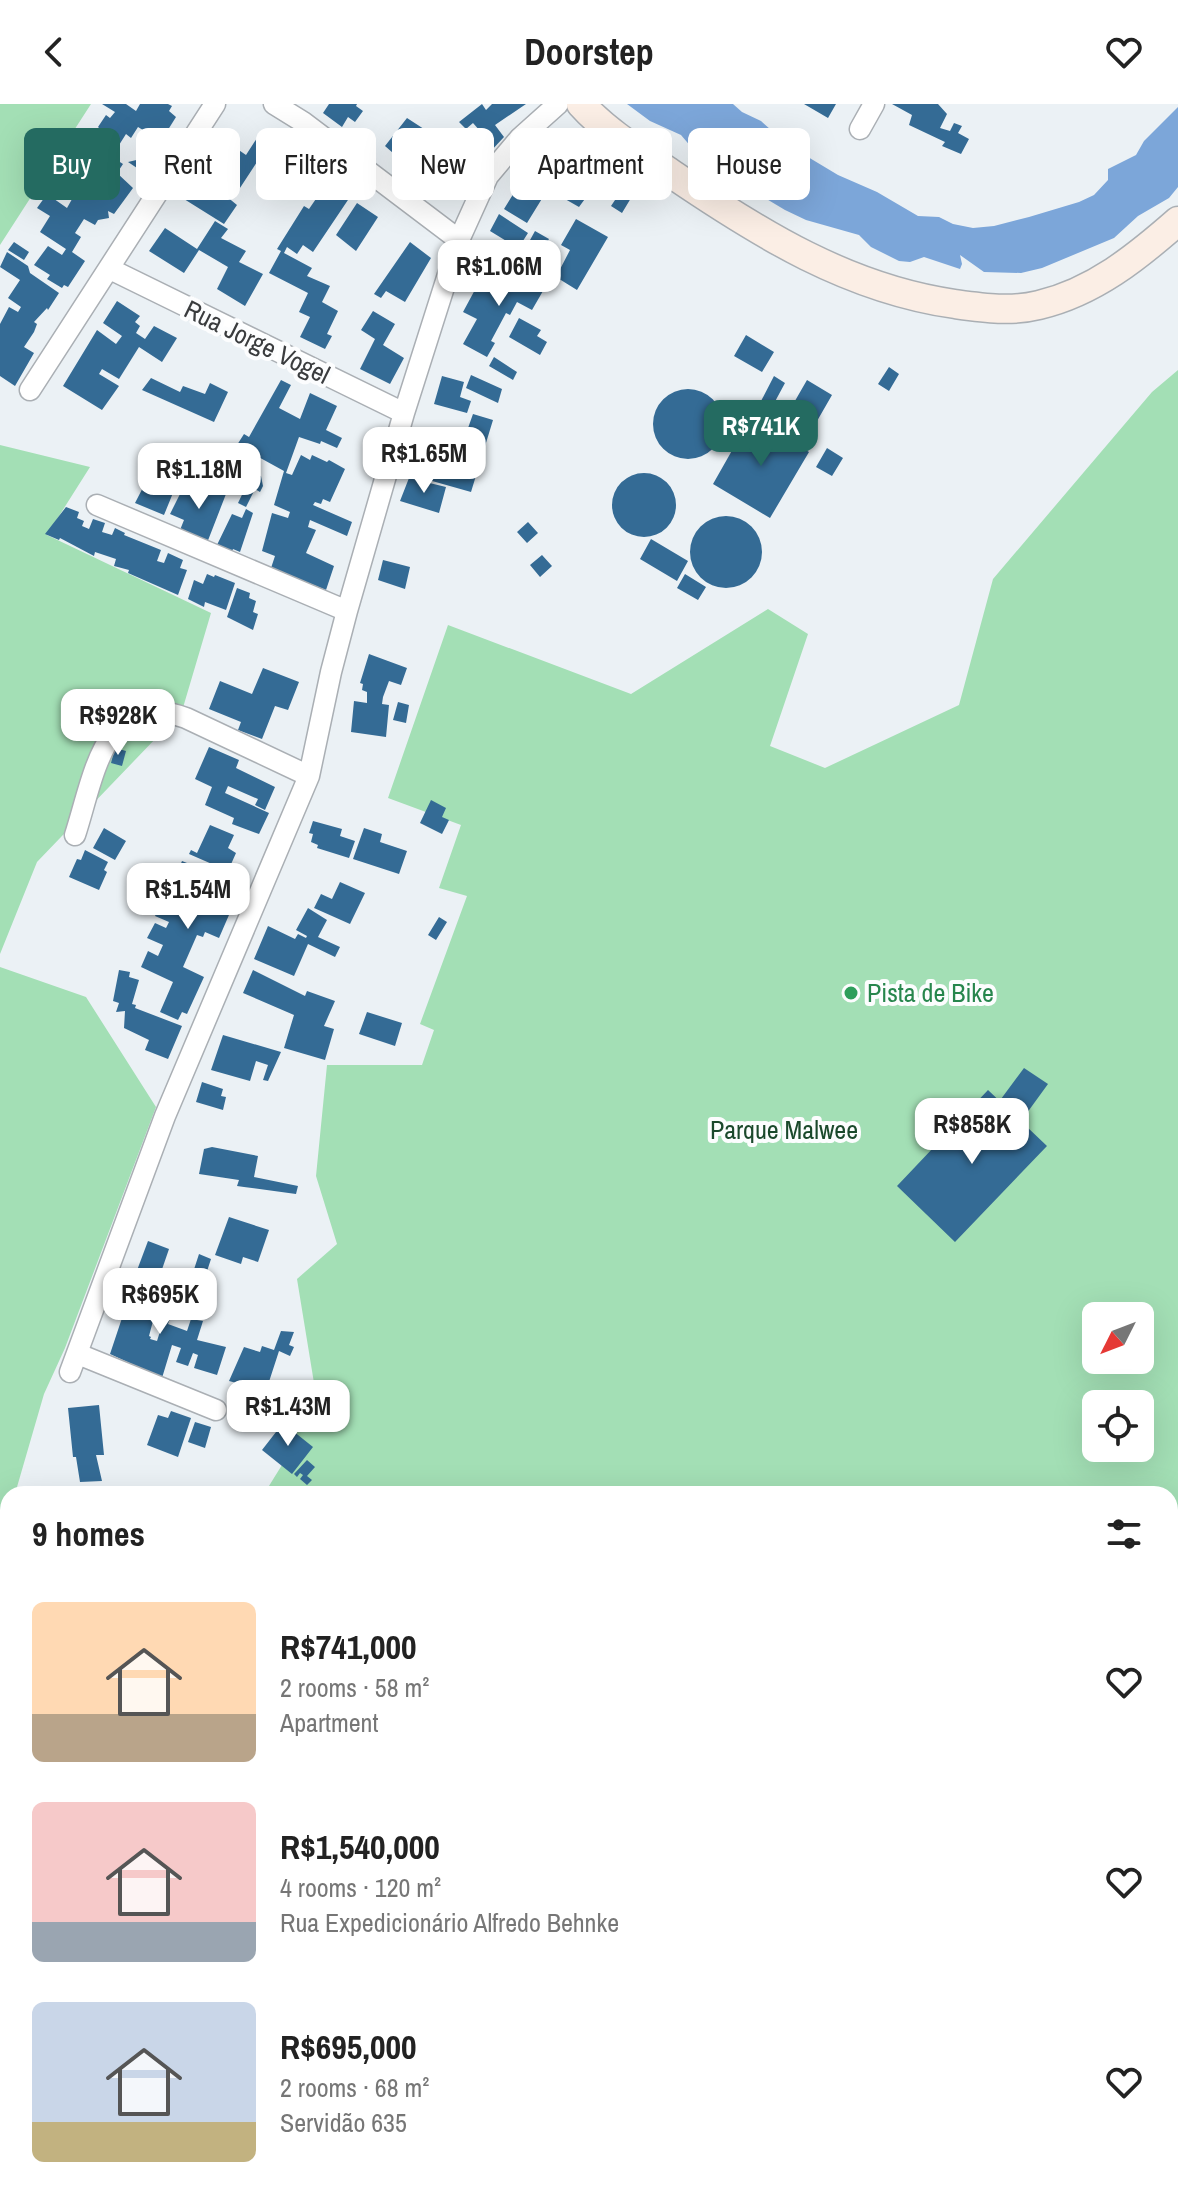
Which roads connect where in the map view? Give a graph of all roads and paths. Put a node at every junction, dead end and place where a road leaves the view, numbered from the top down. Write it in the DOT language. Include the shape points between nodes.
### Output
graph roads {
  1 [pos="215,104"];
  2 [pos="274,104"];
  3 [pos="558,104"];
  4 [pos="581,104"];
  5 [pos="874,104"];
  6 [pos="860,129"];
  7 [pos="1178,221"];
  8 [pos="459,240"];
  9 [pos="110,269"];
  10 [pos="30,390"];
  11 [pos="404,413"];
  12 [pos="97,505"];
  13 [pos="347,611"];
  14 [pos="309,776"];
  15 [pos="75,835"];
  16 [pos="216,1410"];
  1 -- 9 [label="street"];
  2 -- 8 [label="street"];
  3 -- 8 [label="street" via="504,154"];
  4 -- 7 [label="main road" via="632,147 753,228 871,285 926,300 997,310 1039,305 1110,276"];
  5 -- 6 [label="street"];
  8 -- 11 [label="street"];
  9 -- 10 [label="street"];
  9 -- 11 [label="street, Rua Jorge Vogel"];
  11 -- 13 [label="street"];
  12 -- 13 [label="street"];
  13 -- 14 [label="street"];
  14 -- 15 [label="street" via="186,718 165,710 145,711 128,717 112,735"];
  14 -- 16 [label="street" via="165,1116 74,1363"];
}
